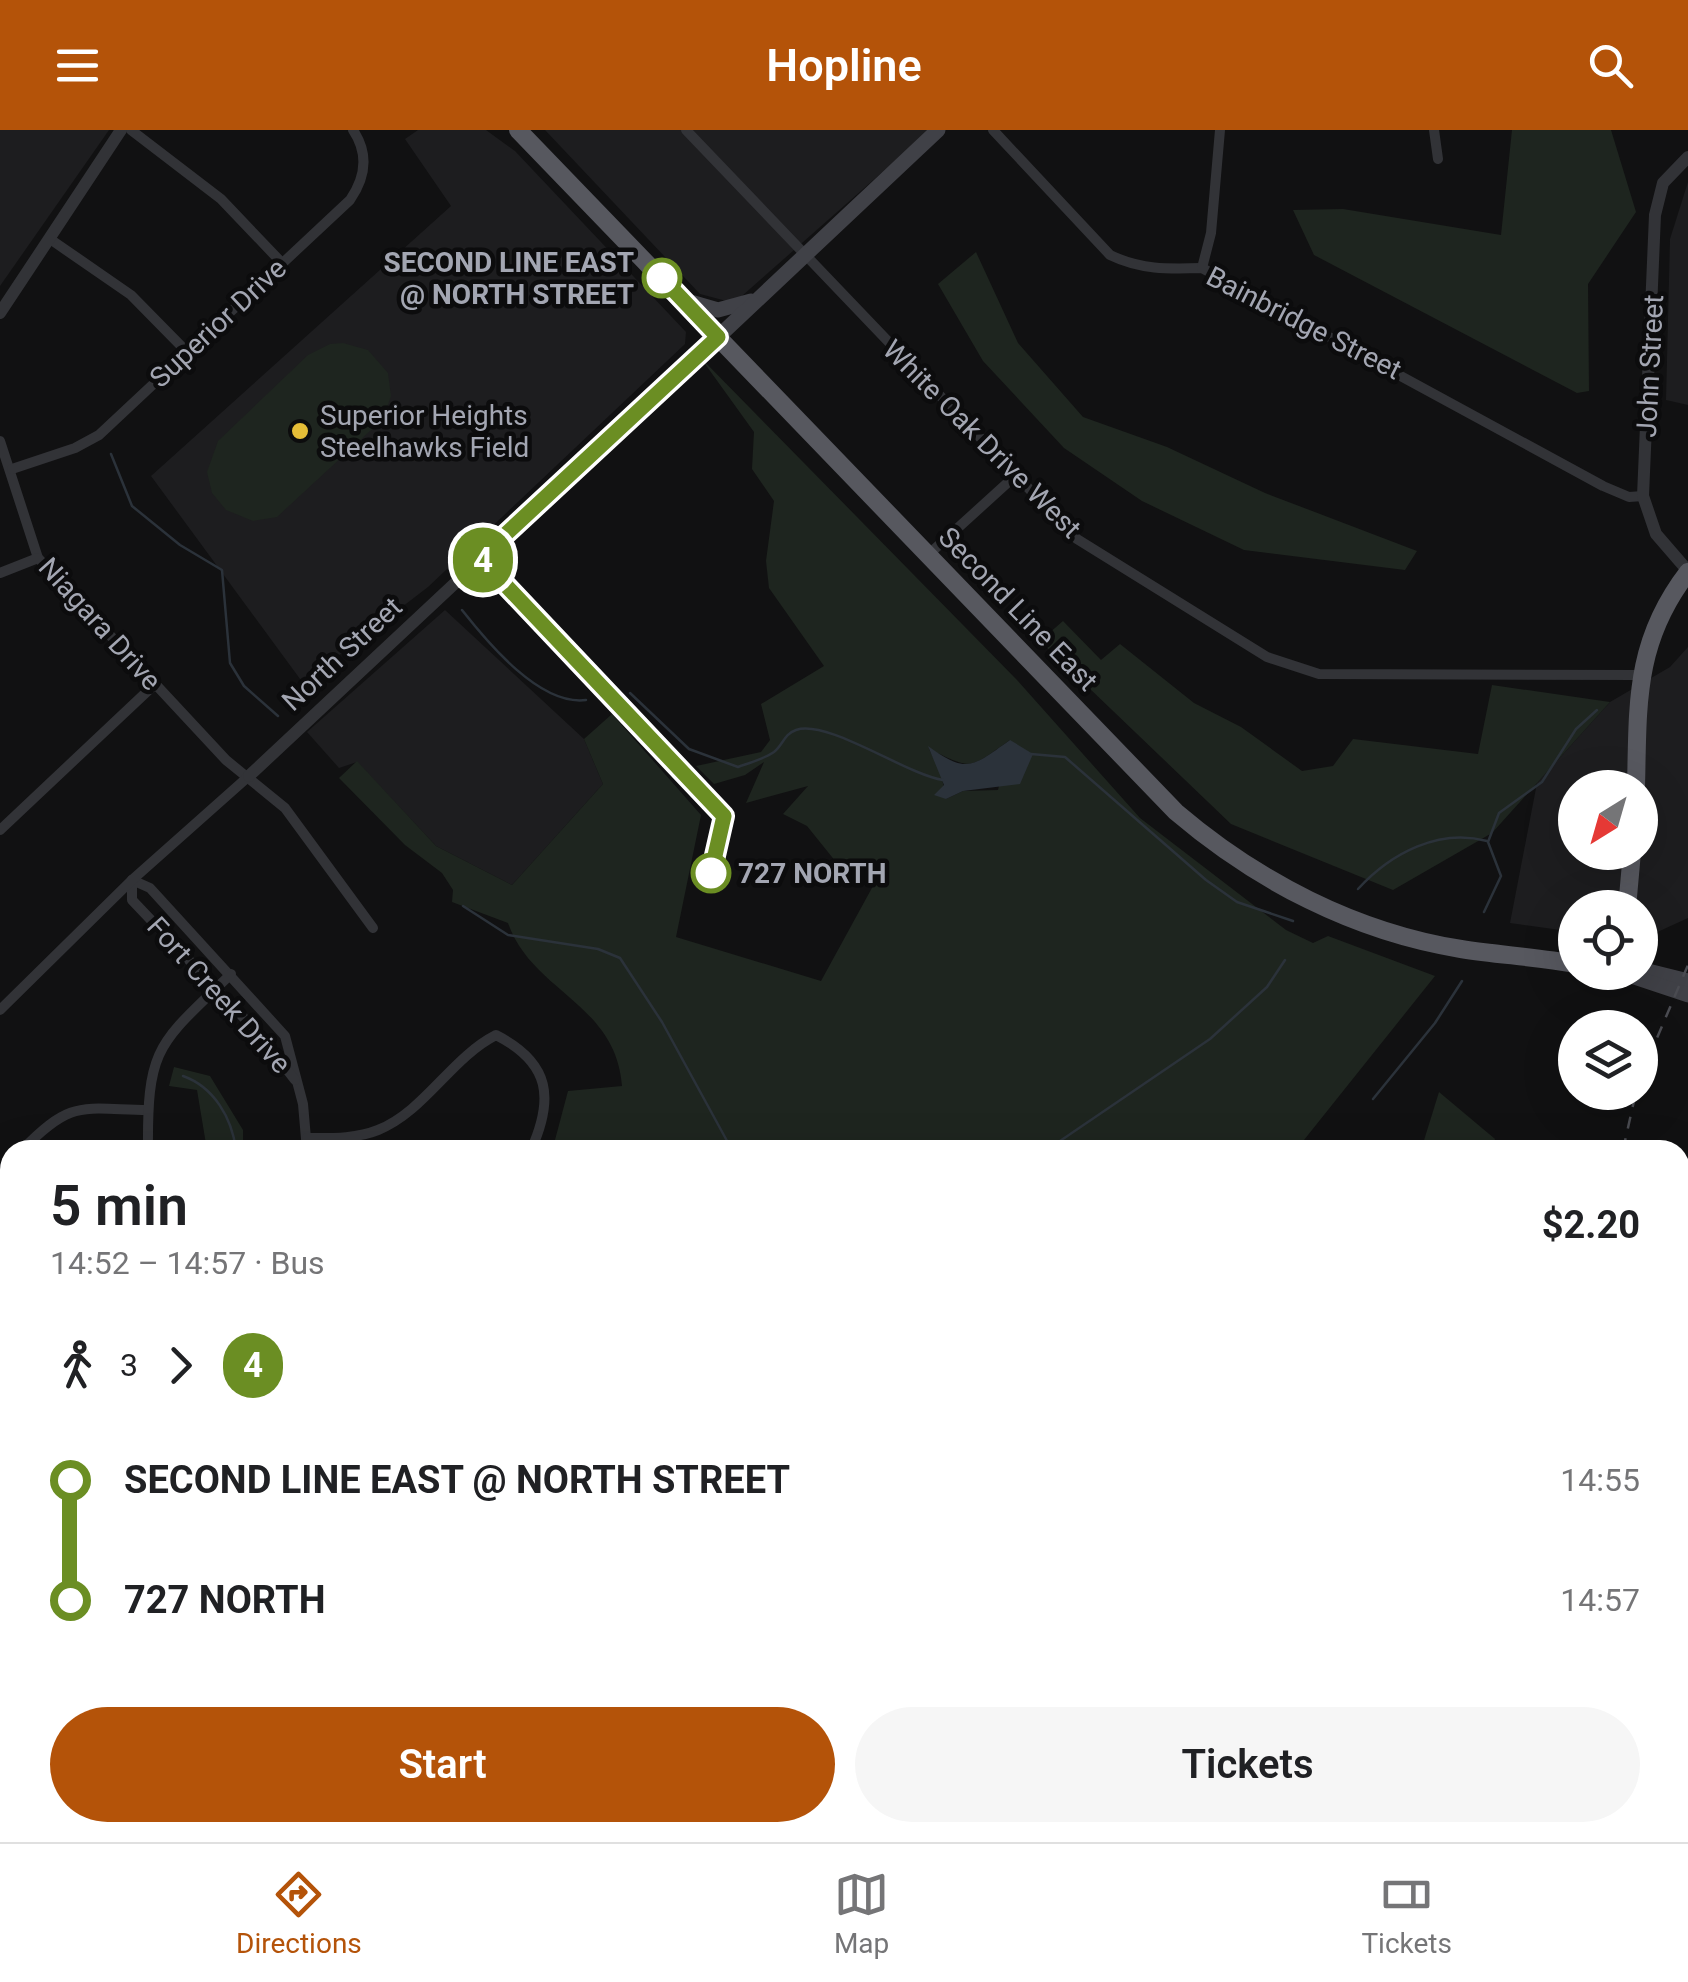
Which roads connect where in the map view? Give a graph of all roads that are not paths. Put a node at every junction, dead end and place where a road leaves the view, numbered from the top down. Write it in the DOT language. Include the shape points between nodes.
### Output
graph roads {
  1 [pos="121,130"];
  2 [pos="131,130"];
  3 [pos="353,130"];
  4 [pos="518,130"];
  5 [pos="686,130"];
  6 [pos="938,130"];
  7 [pos="992,130"];
  8 [pos="1220,130"];
  9 [pos="1434,130"];
  10 [pos="1688,157"];
  11 [pos="1438,160"];
  12 [pos="50,239"];
  13 [pos="803,257"];
  14 [pos="282,263"];
  15 [pos="1202,268"];
  16 [pos="759,298"];
  17 [pos="682,299"];
  18 [pos="0,313"];
  19 [pos="718,337"];
  20 [pos="187,352"];
  21 [pos="0,441"];
  22 [pos="12,468"];
  23 [pos="1015,476"];
  24 [pos="1643,496"];
  25 [pos="928,555"];
  26 [pos="38,558"];
  27 [pos="1688,572"];
  28 [pos="0,573"];
  29 [pos="1639,675"];
  30 [pos="154,685"];
  31 [pos="1636,770"];
  32 [pos="250,776"];
  33 [pos="0,830"];
  34 [pos="132,880"];
  35 [pos="373,928"];
  36 [pos="1558,958"];
  37 [pos="1550,960"];
  38 [pos="1558,961"];
  39 [pos="1658,972"];
  40 [pos="231,974"];
  41 [pos="1688,980"];
  42 [pos="1658,985"];
  43 [pos="216,989"];
  44 [pos="1688,995"];
  45 [pos="0,1010"];
  46 [pos="299,1085"];
  47 [pos="148,1110"];
  48 [pos="32,1140"];
  49 [pos="148,1140"];
  50 [pos="306,1140"];
  51 [pos="332,1140"];
  52 [pos="535,1140"];
  1 -- 12 [label="street"];
  2 -- 14 [label="street" via="221,199"];
  3 -- 14 [label="street, Superior Drive" via="364,156 358,188"];
  4 -- 17 [label="highway, Second Line East"];
  5 -- 13 [label="street, White Oak Drive West"];
  6 -- 13 [label="main road, North Street"];
  7 -- 15 [label="street, Bainbridge Street" via="1110,256 1155,269"];
  8 -- 15 [label="street"];
  9 -- 11 [label="street"];
  10 -- 24 [label="street, John Street" via="1663,183 1655,215"];
  12 -- 18 [label="street"];
  12 -- 20 [label="street" via="131,295"];
  13 -- 16 [label="main road, North Street"];
  13 -- 23 [label="street, White Oak Drive West"];
  14 -- 20 [label="street, Superior Drive"];
  15 -- 24 [label="street, Bainbridge Street" via="1603,486"];
  16 -- 17 [label="main road" via="718,310"];
  16 -- 19 [label="main road, North Street"];
  17 -- 19 [label="highway, Second Line East"];
  19 -- 25 [label="highway, Second Line East"];
  19 -- 32 [label="street, North Street"];
  20 -- 22 [label="street, Superior Drive" via="88,443"];
  21 -- 22 [label="street, Niagara Drive"];
  22 -- 26 [label="street, Niagara Drive"];
  23 -- 25 [label="street"];
  23 -- 29 [label="street, White Oak Drive West" via="1077,538 1292,668 1319,674"];
  24 -- 27 [label="street, John Street" via="1656,534"];
  25 -- 37 [label="highway, Second Line East" via="1176,812 1244,865 1376,926 1462,949"];
  26 -- 28 [label="street"];
  26 -- 30 [label="street, Niagara Drive"];
  27 -- 29 [label="highway" via="1662,613"];
  29 -- 31 [label="highway"];
  30 -- 32 [label="street, Niagara Drive"];
  30 -- 33 [label="street"];
  32 -- 34 [label="street, North Street"];
  32 -- 35 [label="street, Niagara Drive" via="285,808"];
  34 -- 40 [label="street, Fort Creek Drive" via="150,888"];
  34 -- 43 [label="street, Fort Creek Drive" via="132,900"];
  34 -- 45 [label="street, North Street"];
  36 -- 37 [label="highway"];
  37 -- 38 [label="highway, Second Line East"];
  39 -- 41 [label="main road"];
  40 -- 43 [label="street"];
  40 -- 46 [label="street, Fort Creek Drive" via="285,1036"];
  42 -- 44 [label="main road"];
  43 -- 46 [label="street, Fort Creek Drive"];
  43 -- 47 [label="street" via="158,1051"];
  46 -- 50 [label="street, Fort Creek Drive"];
  47 -- 48 [label="street" via="72,1109"];
  47 -- 49 [label="street"];
  51 -- 52 [label="street, Fort Creek Drive" via="380,1129 403,1115 478,1044 496,1036 541,1076 546,1118"];
}
